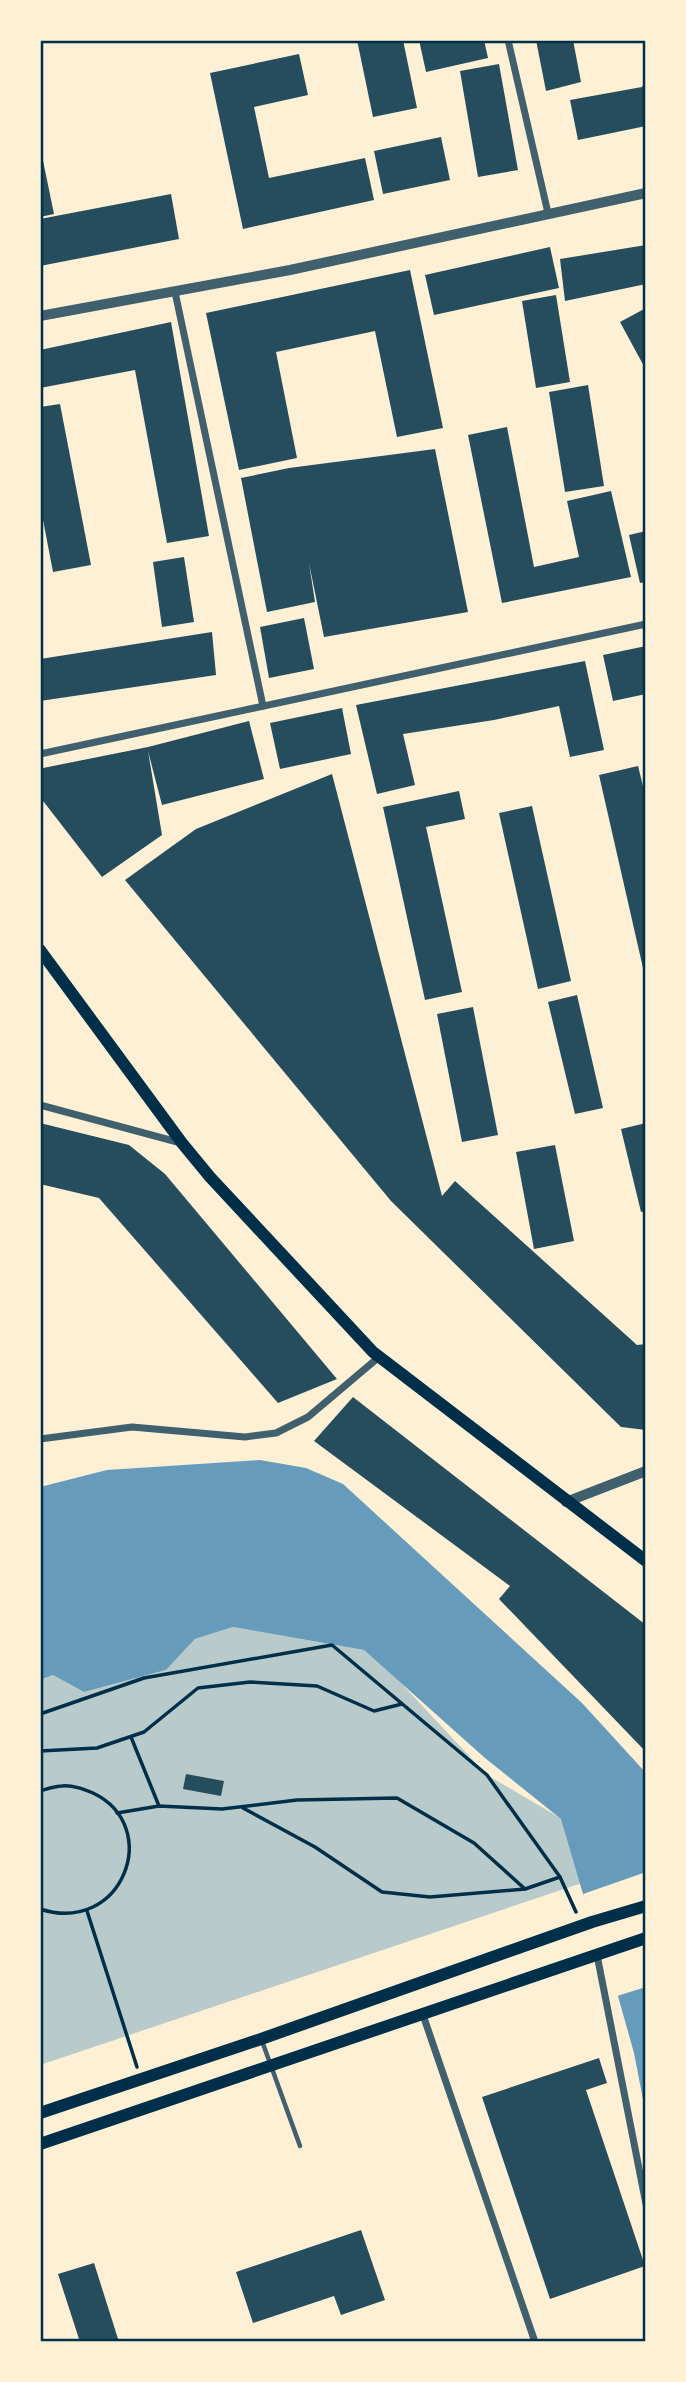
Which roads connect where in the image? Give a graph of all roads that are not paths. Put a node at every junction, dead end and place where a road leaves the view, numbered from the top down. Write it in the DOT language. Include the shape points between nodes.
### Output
graph roads {
  1 [pos="508,40"];
  2 [pos="646,193"];
  3 [pos="548,213"];
  4 [pos="175,292"];
  5 [pos="40,316"];
  6 [pos="646,624"];
  7 [pos="263,706"];
  8 [pos="40,754"];
  9 [pos="40,950"];
  10 [pos="40,1105"];
  11 [pos="182,1143"];
  12 [pos="379,1357"];
  13 [pos="40,1439"];
  14 [pos="646,1471"];
  15 [pos="566,1502"];
  16 [pos="646,1562"];
  17 [pos="646,1906"];
  18 [pos="646,1938"];
  19 [pos="601,1952"];
  20 [pos="423,2015"];
  21 [pos="261,2039"];
  22 [pos="271,2066"];
  23 [pos="40,2113"];
  24 [pos="40,2144"];
  25 [pos="300,2146"];
  26 [pos="646,2204"];
  27 [pos="535,2342"];
  1 -- 3 [label="street"];
  2 -- 3 [label="street"];
  3 -- 4 [label="street"];
  4 -- 5 [label="street"];
  4 -- 7 [label="street"];
  6 -- 7 [label="street"];
  7 -- 8 [label="street"];
  9 -- 11 [label="main road"];
  10 -- 11 [label="street"];
  11 -- 12 [label="main road"];
  12 -- 13 [label="street" via="308,1416 276,1433 245,1437 132,1427"];
  12 -- 15 [label="main road"];
  14 -- 15 [label="street"];
  15 -- 16 [label="main road"];
  17 -- 21 [label="main road"];
  18 -- 19 [label="main road"];
  19 -- 20 [label="main road"];
  19 -- 26 [label="street"];
  20 -- 22 [label="main road"];
  20 -- 27 [label="street"];
  21 -- 22 [label="lane"];
  21 -- 23 [label="main road"];
  22 -- 24 [label="main road"];
  22 -- 25 [label="lane"];
}
